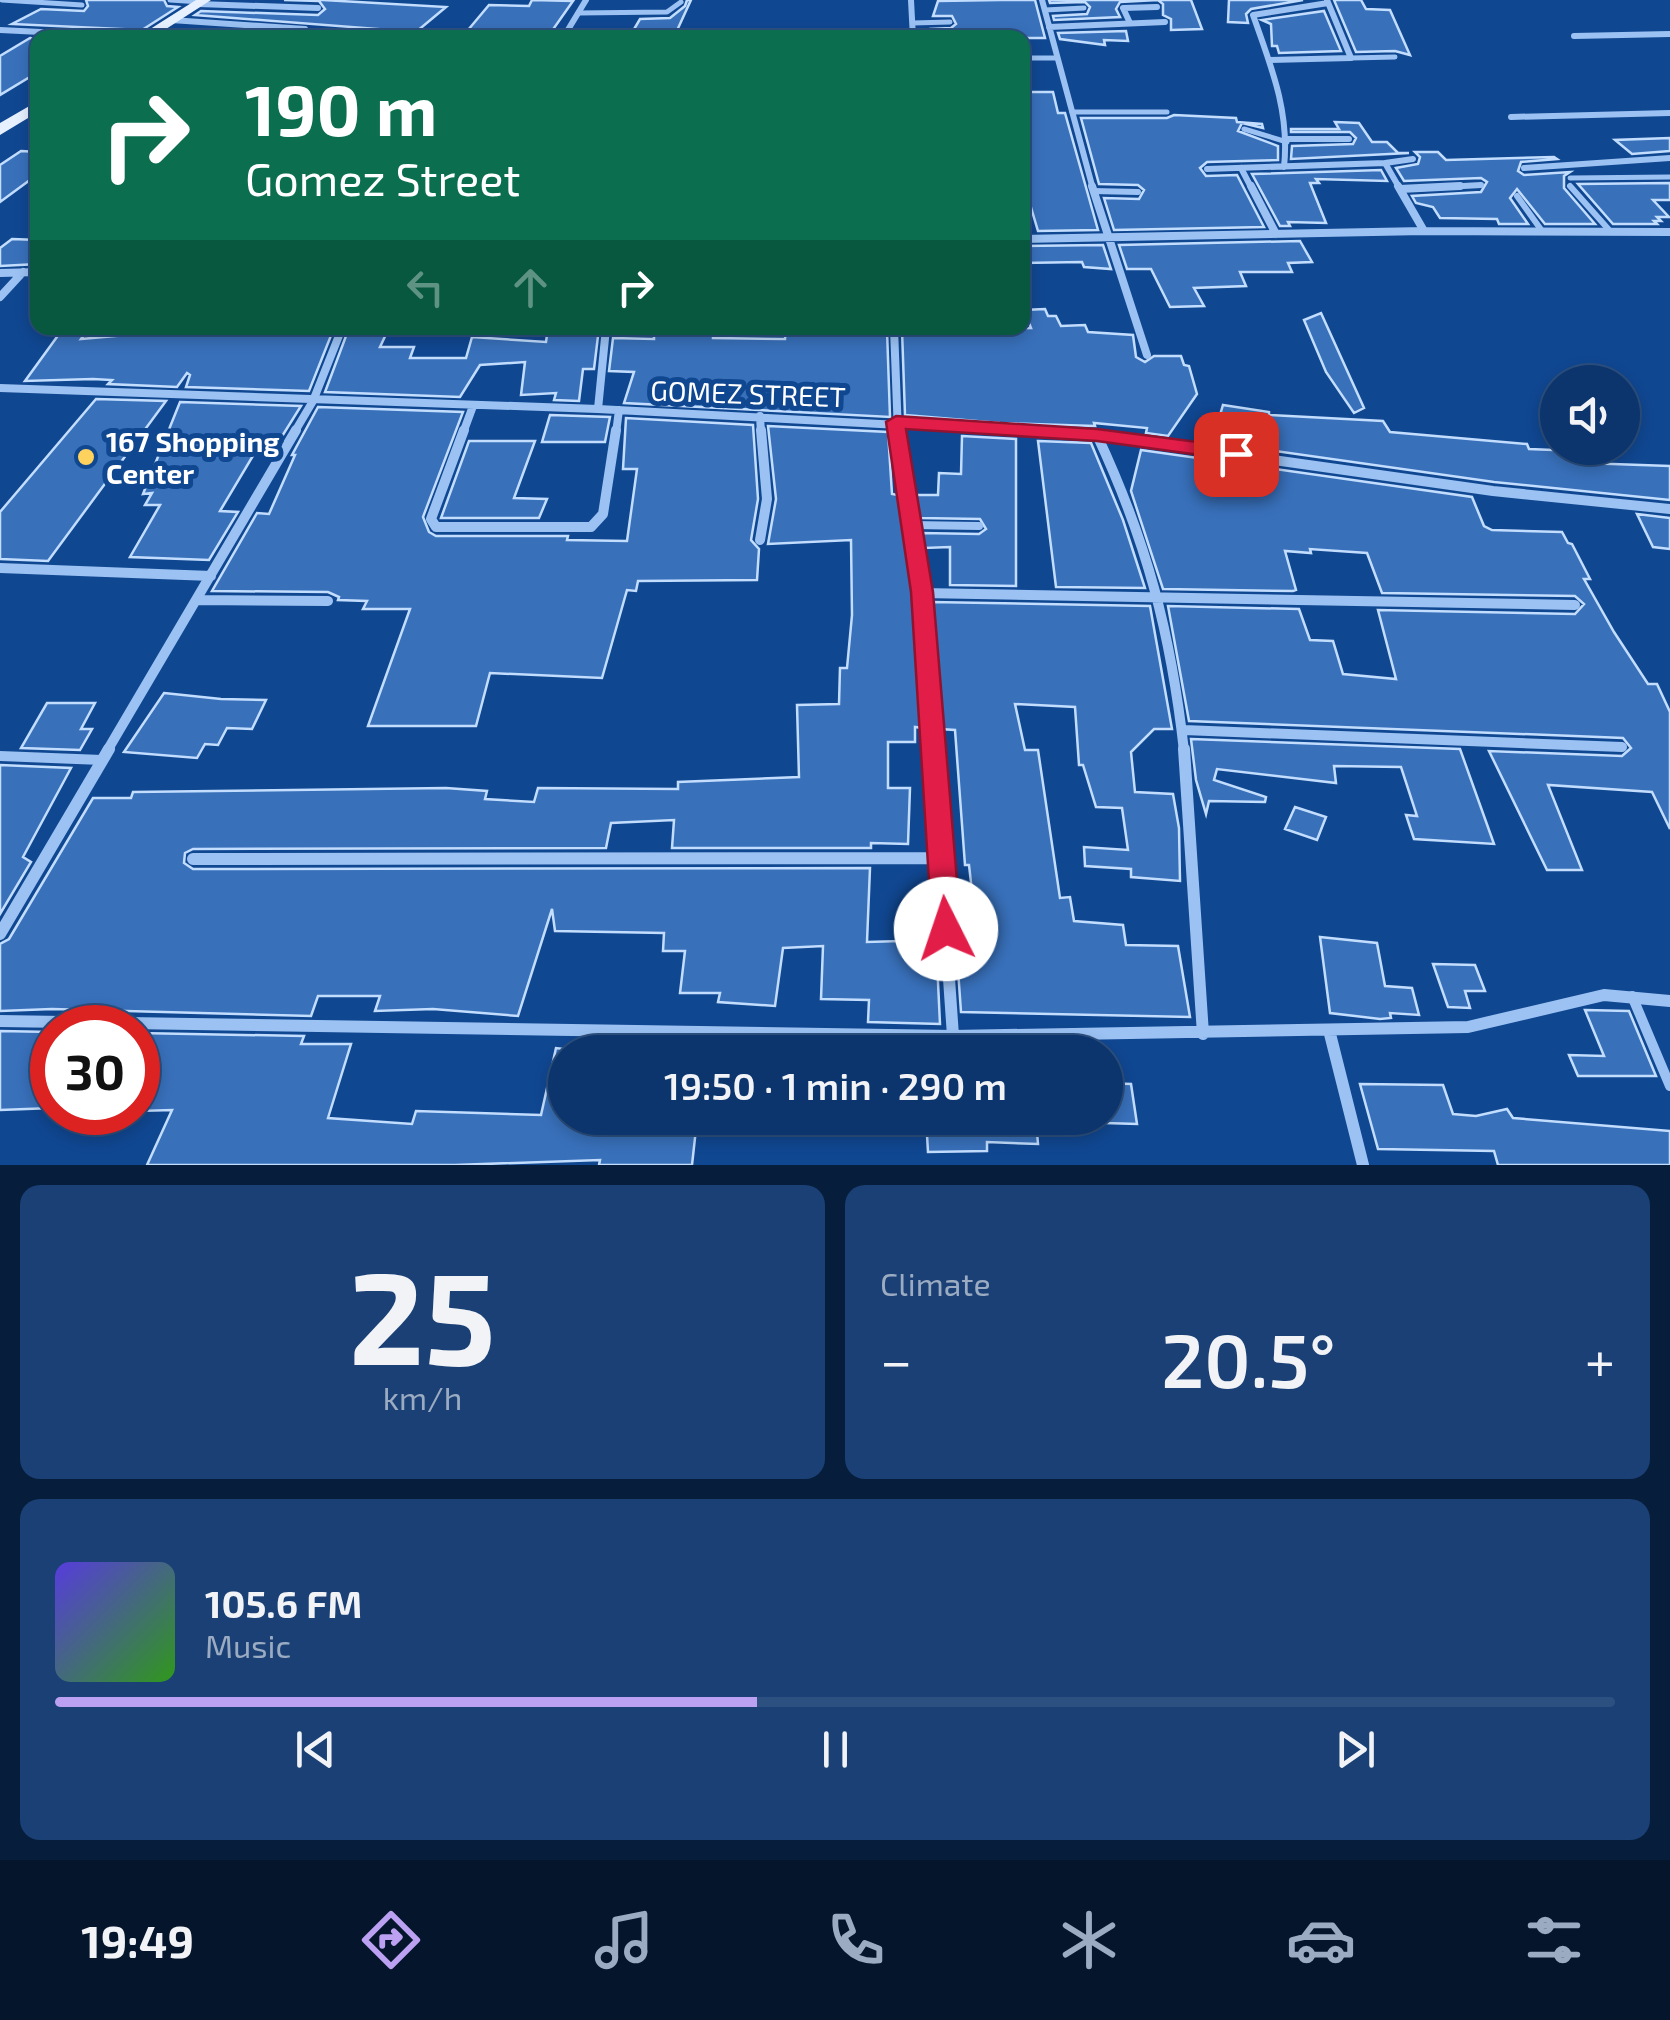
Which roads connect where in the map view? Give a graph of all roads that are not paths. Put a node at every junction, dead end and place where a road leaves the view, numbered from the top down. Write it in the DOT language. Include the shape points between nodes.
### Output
graph roads {
  1 [pos="2,0"];
  2 [pos="170,0"];
  3 [pos="586,0"];
  4 [pos="912,0"];
  5 [pos="1042,0"];
  6 [pos="1327,1"];
  7 [pos="202,2"];
  8 [pos="681,2"];
  9 [pos="82,6"];
  10 [pos="1156,7"];
  11 [pos="318,8"];
  12 [pos="1084,8"];
  13 [pos="1044,10"];
  14 [pos="578,13"];
  15 [pos="171,20"];
  16 [pos="950,22"];
  17 [pos="1165,22"];
  18 [pos="913,23"];
  19 [pos="1130,24"];
  20 [pos="99,27"];
  21 [pos="1049,27"];
  22 [pos="305,29"];
  23 [pos="94,30"];
  24 [pos="155,30"];
  25 [pos="567,30"];
  26 [pos="913,30"];
  27 [pos="1,31"];
  28 [pos="30,32"];
  29 [pos="1670,34"];
  30 [pos="1574,36"];
  31 [pos="1395,57"];
  32 [pos="1030,58"];
  33 [pos="1057,58"];
  34 [pos="1350,58"];
  35 [pos="1269,60"];
  36 [pos="30,110"];
  37 [pos="1072,112"];
  38 [pos="1167,112"];
  39 [pos="1670,113"];
  40 [pos="1656,114"];
  41 [pos="1511,118"];
  42 [pos="1670,125"];
  43 [pos="1244,128"];
  44 [pos="0,130"];
  45 [pos="1349,140"];
  46 [pos="1288,141"];
  47 [pos="1412,158"];
  48 [pos="1670,158"];
  49 [pos="1385,163"];
  50 [pos="1284,167"];
  51 [pos="1240,168"];
  52 [pos="1524,168"];
  53 [pos="1206,169"];
  54 [pos="1670,177"];
  55 [pos="1481,185"];
  56 [pos="1400,189"];
  57 [pos="1093,191"];
  58 [pos="1138,192"];
  59 [pos="1517,196"];
  60 [pos="1424,231"];
  61 [pos="1542,231"];
  62 [pos="1610,231"];
  63 [pos="1670,232"];
  64 [pos="1276,234"];
  65 [pos="1106,238"];
  66 [pos="1030,239"];
  67 [pos="23,272"];
  68 [pos="30,272"];
  69 [pos="0,273"];
  70 [pos="0,298"];
  71 [pos="339,335"];
  72 [pos="605,335"];
  73 [pos="894,335"];
  74 [pos="1147,355"];
  75 [pos="0,388"];
  76 [pos="313,401"];
  77 [pos="473,406"];
  78 [pos="598,409"];
  79 [pos="619,410"];
  80 [pos="760,416"];
  81 [pos="896,422"];
  82 [pos="1097,435"];
  83 [pos="1670,508"];
  84 [pos="912,525"];
  85 [pos="979,526"];
  86 [pos="760,540"];
  87 [pos="0,568"];
  88 [pos="211,576"];
  89 [pos="922,592"];
  90 [pos="1158,596"];
  91 [pos="197,600"];
  92 [pos="328,601"];
  93 [pos="1575,606"];
  94 [pos="1184,730"];
  95 [pos="1622,746"];
  96 [pos="0,756"];
  97 [pos="102,760"];
  98 [pos="942,858"];
  99 [pos="193,859"];
  100 [pos="0,934"];
  101 [pos="1632,996"];
  102 [pos="1670,1001"];
  103 [pos="0,1021"];
  104 [pos="1329,1030"];
  105 [pos="1203,1034"];
  106 [pos="889,1035"];
  107 [pos="953,1035"];
  108 [pos="1078,1035"];
  109 [pos="1670,1086"];
  110 [pos="1363,1165"];
  1 -- 9 [label="lane"];
  2 -- 7 [label="lane"];
  3 -- 14 [label="street"];
  4 -- 18 [label="street"];
  5 -- 13 [label="street"];
  6 -- 34 [label="street"];
  6 -- 35 [label="street" via="1253,15"];
  7 -- 11 [label="street"];
  7 -- 15 [label="main road"];
  8 -- 14 [label="lane" via="673,12"];
  10 -- 19 [label="street" via="1123,8"];
  12 -- 13 [label="lane"];
  13 -- 21 [label="street"];
  14 -- 25 [label="street"];
  15 -- 22 [label="street"];
  15 -- 24 [label="main road"];
  16 -- 18 [label="lane"];
  17 -- 19 [label="street"];
  18 -- 26 [label="street"];
  19 -- 21 [label="street"];
  20 -- 23 [label="lane"];
  21 -- 33 [label="street"];
  27 -- 28 [label="street"];
  29 -- 30 [label="street"];
  31 -- 34 [label="lane"];
  32 -- 33 [label="lane"];
  33 -- 37 [label="street"];
  34 -- 35 [label="street"];
  35 -- 46 [label="street"];
  36 -- 44 [label="main road"];
  37 -- 38 [label="lane"];
  37 -- 57 [label="street"];
  39 -- 40 [label="street"];
  40 -- 41 [label="street"];
  40 -- 42 [label="street"];
  43 -- 46 [label="lane"];
  45 -- 46 [label="street"];
  46 -- 50 [label="street"];
  47 -- 49 [label="street"];
  48 -- 52 [label="street"];
  49 -- 50 [label="street"];
  49 -- 56 [label="street"];
  50 -- 51 [label="street"];
  51 -- 53 [label="street"];
  51 -- 64 [label="street"];
  54 -- 62 [label="lane" via="1570,182"];
  55 -- 56 [label="street"];
  56 -- 60 [label="street"];
  57 -- 58 [label="lane"];
  57 -- 65 [label="street"];
  59 -- 61 [label="lane"];
  60 -- 61 [label="street"];
  60 -- 64 [label="street"];
  61 -- 62 [label="street"];
  62 -- 63 [label="street"];
  64 -- 65 [label="street"];
  65 -- 66 [label="street"];
  65 -- 74 [label="street"];
  67 -- 68 [label="street"];
  67 -- 69 [label="street"];
  67 -- 70 [label="street"];
  71 -- 76 [label="street"];
  72 -- 78 [label="street"];
  73 -- 81 [label="street"];
  75 -- 76 [label="street, GOMEZ STREET"];
  76 -- 77 [label="street, GOMEZ STREET"];
  76 -- 88 [label="street"];
  77 -- 78 [label="street, GOMEZ STREET"];
  77 -- 79 [label="street" via="431,520 451,530 591,528 603,514"];
  78 -- 79 [label="street, GOMEZ STREET"];
  79 -- 80 [label="street, GOMEZ STREET"];
  80 -- 81 [label="street, GOMEZ STREET"];
  80 -- 86 [label="street" via="767,499"];
  81 -- 82 [label="street, GOMEZ STREET"];
  81 -- 84 [label="street"];
  82 -- 83 [label="street, GOMEZ STREET" via="1493,491"];
  82 -- 90 [label="street" via="1139,529"];
  84 -- 85 [label="lane"];
  84 -- 89 [label="street"];
  87 -- 88 [label="street"];
  88 -- 91 [label="street"];
  89 -- 90 [label="street"];
  89 -- 98 [label="street"];
  90 -- 93 [label="street"];
  90 -- 94 [label="street"];
  91 -- 92 [label="street"];
  91 -- 97 [label="street"];
  94 -- 95 [label="street"];
  94 -- 105 [label="street"];
  96 -- 97 [label="lane"];
  97 -- 100 [label="street"];
  98 -- 99 [label="street"];
  98 -- 107 [label="street"];
  101 -- 102 [label="street"];
  101 -- 104 [label="street" via="1590,997 1468,1027"];
  101 -- 109 [label="lane"];
  103 -- 106 [label="street"];
  104 -- 105 [label="street"];
  104 -- 110 [label="street"];
  105 -- 108 [label="street"];
}
